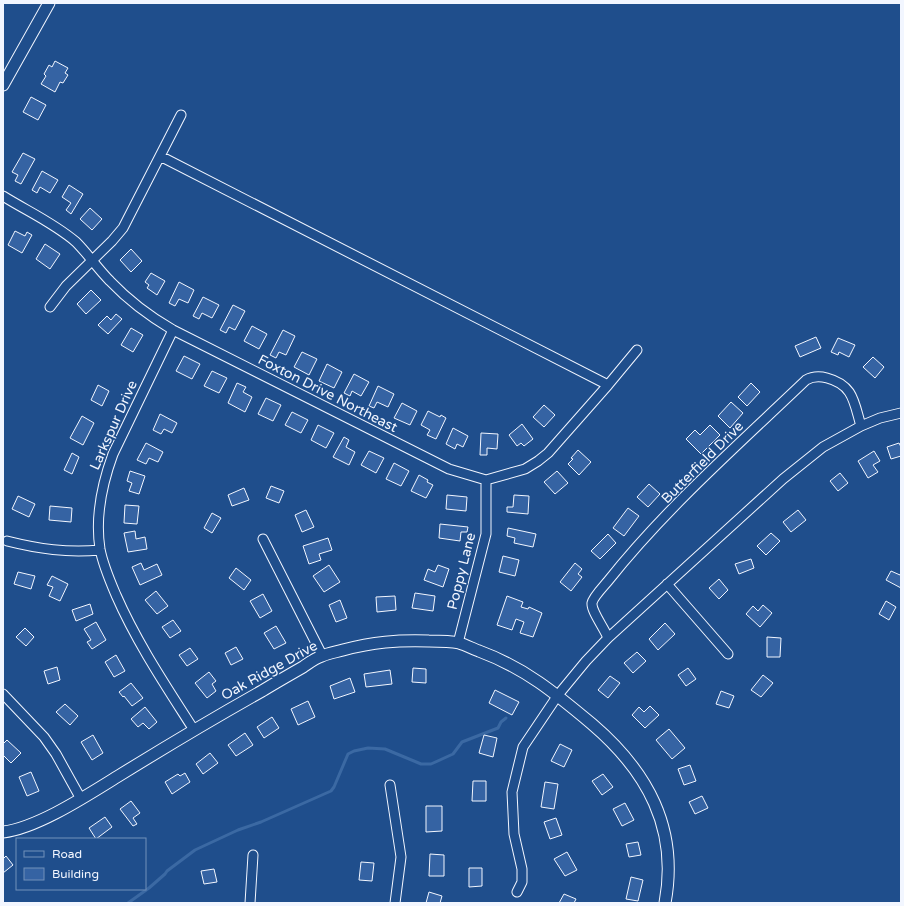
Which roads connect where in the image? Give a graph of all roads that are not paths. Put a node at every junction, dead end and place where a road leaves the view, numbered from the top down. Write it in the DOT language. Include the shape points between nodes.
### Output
graph roads {
  1 [pos="49,3"];
  2 [pos="3,86"];
  3 [pos="181,115"];
  4 [pos="160,156"];
  5 [pos="3,196"];
  6 [pos="91,260"];
  7 [pos="50,306"];
  8 [pos="173,330"];
  9 [pos="636,350"];
  10 [pos="608,385"];
  11 [pos="901,413"];
  12 [pos="861,426"];
  13 [pos="486,480"];
  14 [pos="263,539"];
  15 [pos="7,540"];
  16 [pos="100,550"];
  17 [pos="667,584"];
  18 [pos="608,638"];
  19 [pos="458,643"];
  20 [pos="728,654"];
  21 [pos="322,655"];
  22 [pos="3,694"];
  23 [pos="558,696"];
  24 [pos="194,730"];
  25 [pos="390,786"];
  26 [pos="81,799"];
  27 [pos="3,832"];
  28 [pos="253,855"];
  29 [pos="517,892"];
  30 [pos="250,903"];
  31 [pos="395,903"];
  32 [pos="665,903"];
  1 -- 2 [label="street"];
  3 -- 4 [label="street"];
  4 -- 6 [label="street" via="123,228"];
  4 -- 10 [label="street"];
  5 -- 6 [label="street, Foxton Drive Northeast" via="68,235"];
  6 -- 7 [label="street"];
  6 -- 8 [label="street, Foxton Drive Northeast" via="132,303"];
  8 -- 13 [label="street, Foxton Drive Northeast" via="449,469"];
  8 -- 16 [label="street, Larkspur Drive" via="106,473 99,519"];
  9 -- 10 [label="street"];
  10 -- 13 [label="street" via="538,461 525,469"];
  11 -- 12 [label="street"];
  12 -- 17 [label="street" via="823,447 783,479"];
  12 -- 18 [label="street, Butterfield Drive" via="853,398 847,388 823,377 806,380 652,531 592,601 592,609"];
  13 -- 19 [label="street, Poppy Lane" via="486,534"];
  14 -- 21 [label="street"];
  15 -- 16 [label="street" via="29,547 61,552"];
  16 -- 24 [label="street, Larkspur Drive" via="107,575 136,636"];
  17 -- 18 [label="street"];
  17 -- 20 [label="street"];
  18 -- 23 [label="street"];
  19 -- 21 [label="street, Oak Ridge Drive" via="399,640 367,644"];
  19 -- 23 [label="street, Oak Ridge Drive" via="515,667"];
  21 -- 24 [label="street, Oak Ridge Drive"];
  22 -- 26 [label="street" via="44,737"];
  23 -- 29 [label="street" via="524,747 512,792 514,834 522,869 522,882"];
  23 -- 32 [label="street, Oak Ridge Drive" via="617,747 639,774 650,793 657,809 667,851"];
  24 -- 26 [label="street, Oak Ridge Drive"];
  25 -- 31 [label="street" via="401,857"];
  26 -- 27 [label="street, Oak Ridge Drive" via="30,825"];
  28 -- 30 [label="street"];
}
